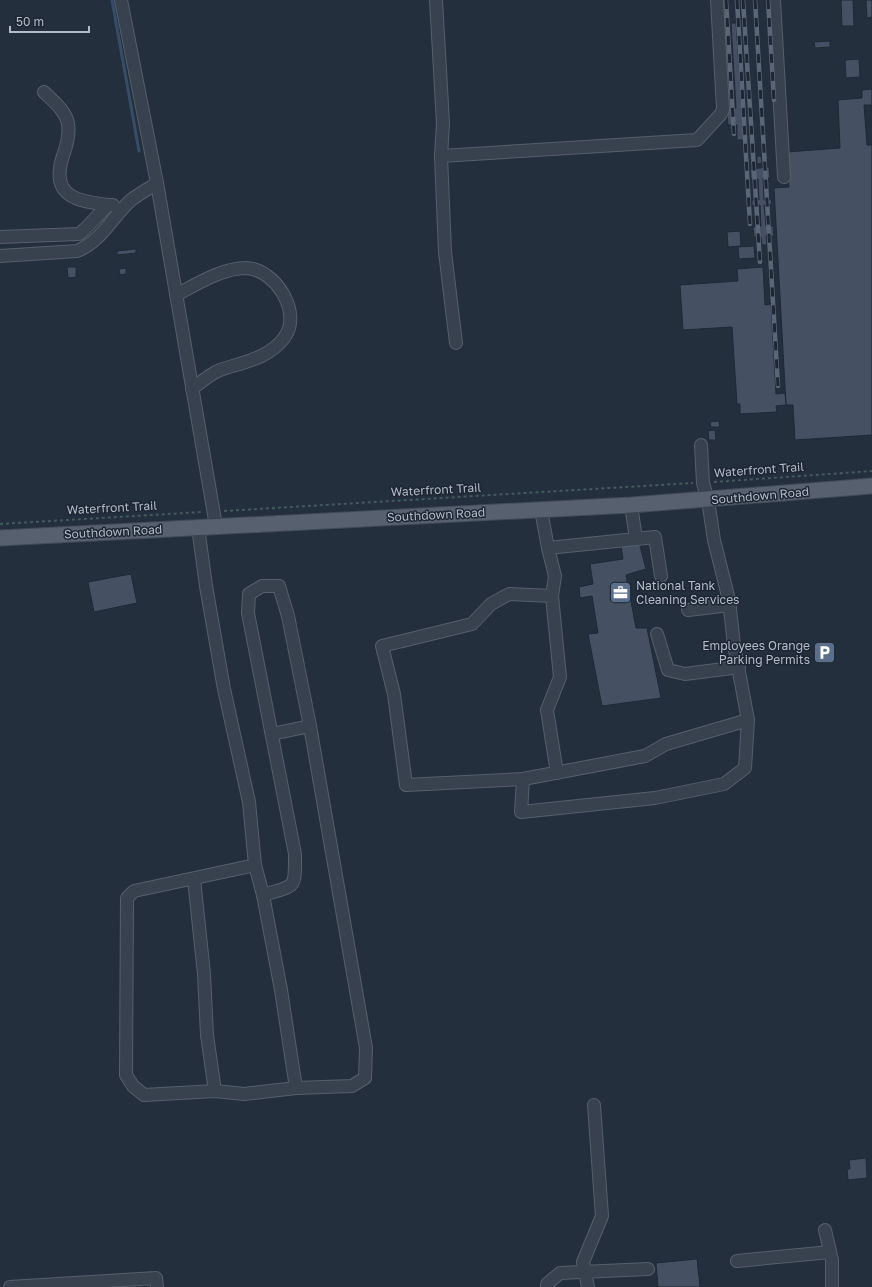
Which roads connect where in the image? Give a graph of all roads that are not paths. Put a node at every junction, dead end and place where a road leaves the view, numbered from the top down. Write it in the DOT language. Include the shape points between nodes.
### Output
graph roads {
  1 [pos="121,0"];
  2 [pos="436,0"];
  3 [pos="717,0"];
  4 [pos="774,0"];
  5 [pos="44,92"];
  6 [pos="441,156"];
  7 [pos="784,177"];
  8 [pos="157,183"];
  9 [pos="108,205"];
  10 [pos="126,206"];
  11 [pos="0,237"];
  12 [pos="0,256"];
  13 [pos="176,295"];
  14 [pos="456,343"];
  15 [pos="192,389"];
  16 [pos="701,445"];
  17 [pos="872,486"];
  18 [pos="708,500"];
  19 [pos="631,505"];
  20 [pos="541,510"];
  21 [pos="216,526"];
  22 [pos="198,527"];
  23 [pos="0,538"];
  24 [pos="636,539"];
  25 [pos="548,548"];
  26 [pos="660,576"];
  27 [pos="552,596"];
  28 [pos="730,605"];
  29 [pos="688,610"];
  30 [pos="657,634"];
  31 [pos="738,668"];
  32 [pos="748,720"];
  33 [pos="310,726"];
  34 [pos="272,734"];
  35 [pos="557,773"];
  36 [pos="524,779"];
  37 [pos="255,865"];
  38 [pos="194,879"];
  39 [pos="263,894"];
  40 [pos="296,1088"];
  41 [pos="215,1092"];
  42 [pos="594,1105"];
  43 [pos="825,1230"];
  44 [pos="830,1252"];
  45 [pos="737,1261"];
  46 [pos="648,1269"];
  47 [pos="585,1273"];
  48 [pos="10,1287"];
  49 [pos="157,1287"];
  50 [pos="547,1287"];
  51 [pos="588,1287"];
  52 [pos="832,1287"];
  1 -- 8 [label="lane"];
  2 -- 6 [label="lane" via="443,123"];
  3 -- 6 [label="lane" via="723,109 697,140"];
  4 -- 7 [label="lane"];
  5 -- 9 [label="lane" via="62,111 68,123 68,139 60,166 62,185 67,193 78,200"];
  6 -- 14 [label="lane" via="446,264"];
  8 -- 10 [label="lane"];
  8 -- 13 [label="lane"];
  9 -- 10 [label="lane"];
  9 -- 11 [label="lane" via="78,234"];
  10 -- 12 [label="lane" via="97,238 77,251"];
  13 -- 15 [label="lane"];
  13 -- 15 [label="lane" via="222,273 245,268 255,269 272,280 286,298 290,309 289,331 275,348 263,356 219,371"];
  15 -- 21 [label="lane"];
  16 -- 18 [label="lane" via="703,483"];
  17 -- 18 [label="main road, Southdown Road"];
  18 -- 19 [label="main road, Southdown Road"];
  18 -- 28 [label="lane" via="714,540"];
  19 -- 20 [label="main road, Southdown Road"];
  19 -- 24 [label="lane"];
  20 -- 21 [label="main road, Southdown Road"];
  20 -- 25 [label="lane"];
  21 -- 22 [label="main road, Southdown Road"];
  22 -- 23 [label="main road, Southdown Road"];
  22 -- 37 [label="lane" via="224,689 249,802"];
  24 -- 25 [label="lane"];
  24 -- 26 [label="lane" via="655,537"];
  25 -- 27 [label="lane" via="555,576"];
  27 -- 35 [label="lane" via="560,677 547,710"];
  27 -- 36 [label="lane" via="509,594 491,604 472,624 382,646 394,694 406,784"];
  28 -- 29 [label="lane"];
  28 -- 31 [label="lane"];
  30 -- 31 [label="lane" via="668,670 685,674"];
  31 -- 32 [label="lane"];
  32 -- 35 [label="lane" via="666,744 645,756"];
  32 -- 36 [label="lane" via="745,768 724,784 655,798 521,812"];
  33 -- 34 [label="lane"];
  33 -- 34 [label="lane" via="288,616 279,586 262,586 249,594 248,613"];
  33 -- 40 [label="lane" via="366,1048 365,1078 352,1086"];
  34 -- 39 [label="lane" via="295,854 295,880 290,887"];
  35 -- 36 [label="lane"];
  37 -- 38 [label="lane"];
  37 -- 39 [label="lane"];
  38 -- 41 [label="lane" via="204,974 207,1035"];
  38 -- 41 [label="lane" via="134,891 127,898 126,1075 133,1086 144,1095"];
  39 -- 40 [label="lane"];
  40 -- 41 [label="lane" via="244,1094"];
  42 -- 47 [label="lane" via="602,1216 583,1262"];
  43 -- 44 [label="lane"];
  44 -- 45 [label="lane"];
  44 -- 52 [label="lane"];
  46 -- 47 [label="lane"];
  47 -- 50 [label="lane" via="560,1273 547,1284"];
  47 -- 51 [label="lane"];
  48 -- 49 [label="lane" via="156,1278"];
}
